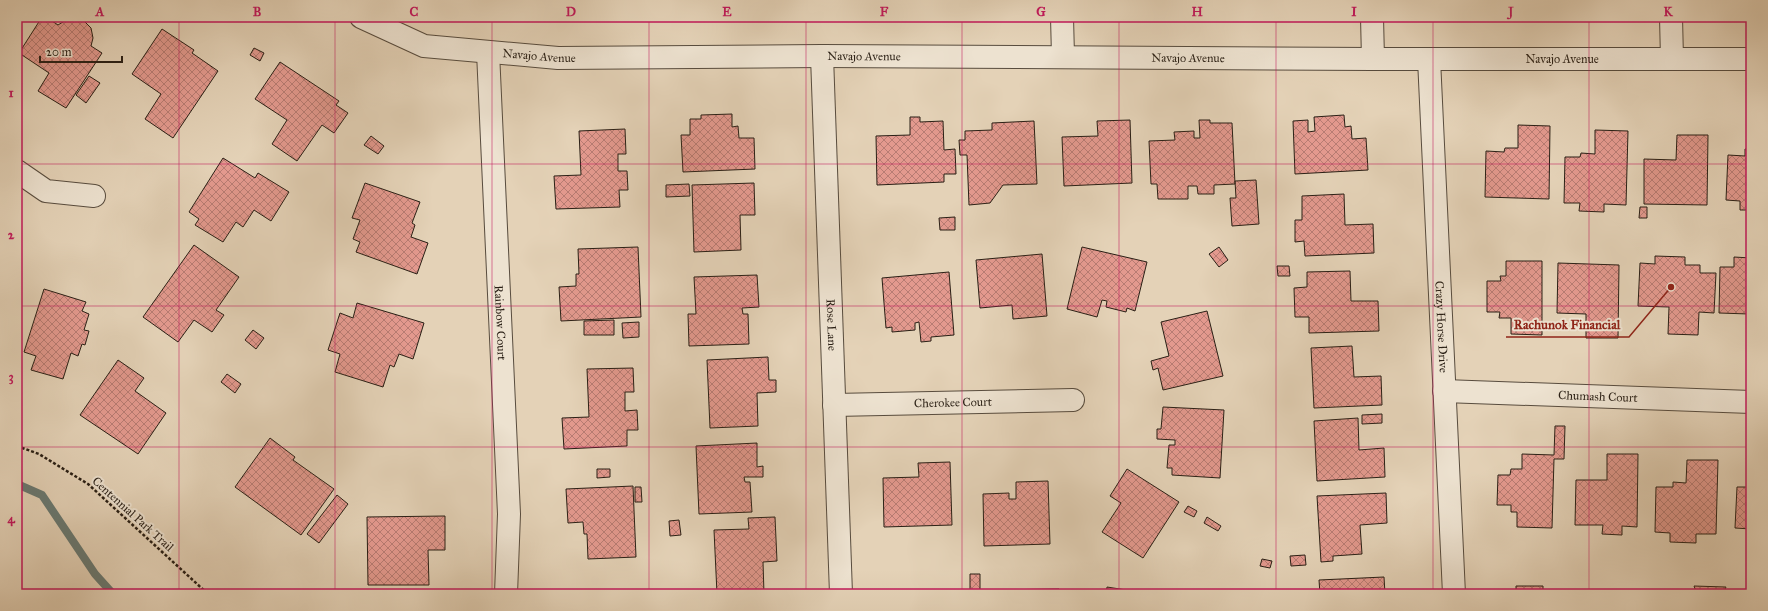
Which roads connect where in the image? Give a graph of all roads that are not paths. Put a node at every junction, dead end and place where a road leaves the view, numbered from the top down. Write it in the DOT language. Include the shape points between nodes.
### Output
graph roads {
  1 [pos="361,17"];
  2 [pos="1062,17"];
  3 [pos="1372,17"];
  4 [pos="1671,17"];
  5 [pos="488,52"];
  6 [pos="822,56"];
  7 [pos="1063,56"];
  8 [pos="1373,59"];
  9 [pos="1429,59"];
  10 [pos="1672,59"];
  11 [pos="1751,59"];
  12 [pos="17,171"];
  13 [pos="94,196"];
  14 [pos="1444,392"];
  15 [pos="1073,400"];
  16 [pos="1751,402"];
  17 [pos="834,405"];
  18 [pos="506,594"];
  19 [pos="841,594"];
  20 [pos="1454,594"];
  1 -- 5 [label="street, Navajo Avenue" via="424,46"];
  2 -- 7 [label="street"];
  3 -- 8 [label="street"];
  4 -- 10 [label="street"];
  5 -- 6 [label="street, Navajo Avenue" via="558,58"];
  5 -- 18 [label="street, Rainbow Court" via="509,514"];
  6 -- 7 [label="street, Navajo Avenue"];
  6 -- 17 [label="street, Rose Lane"];
  7 -- 8 [label="street, Navajo Avenue"];
  8 -- 9 [label="street, Navajo Avenue"];
  9 -- 10 [label="street, Navajo Avenue"];
  9 -- 14 [label="street, Crazy Horse Drive"];
  10 -- 11 [label="street, Navajo Avenue"];
  12 -- 13 [label="street" via="46,191"];
  14 -- 16 [label="street, Chumash Court"];
  14 -- 20 [label="street, Crazy Horse Drive"];
  15 -- 17 [label="street, Cherokee Court"];
  17 -- 19 [label="street, Rose Lane"];
}
